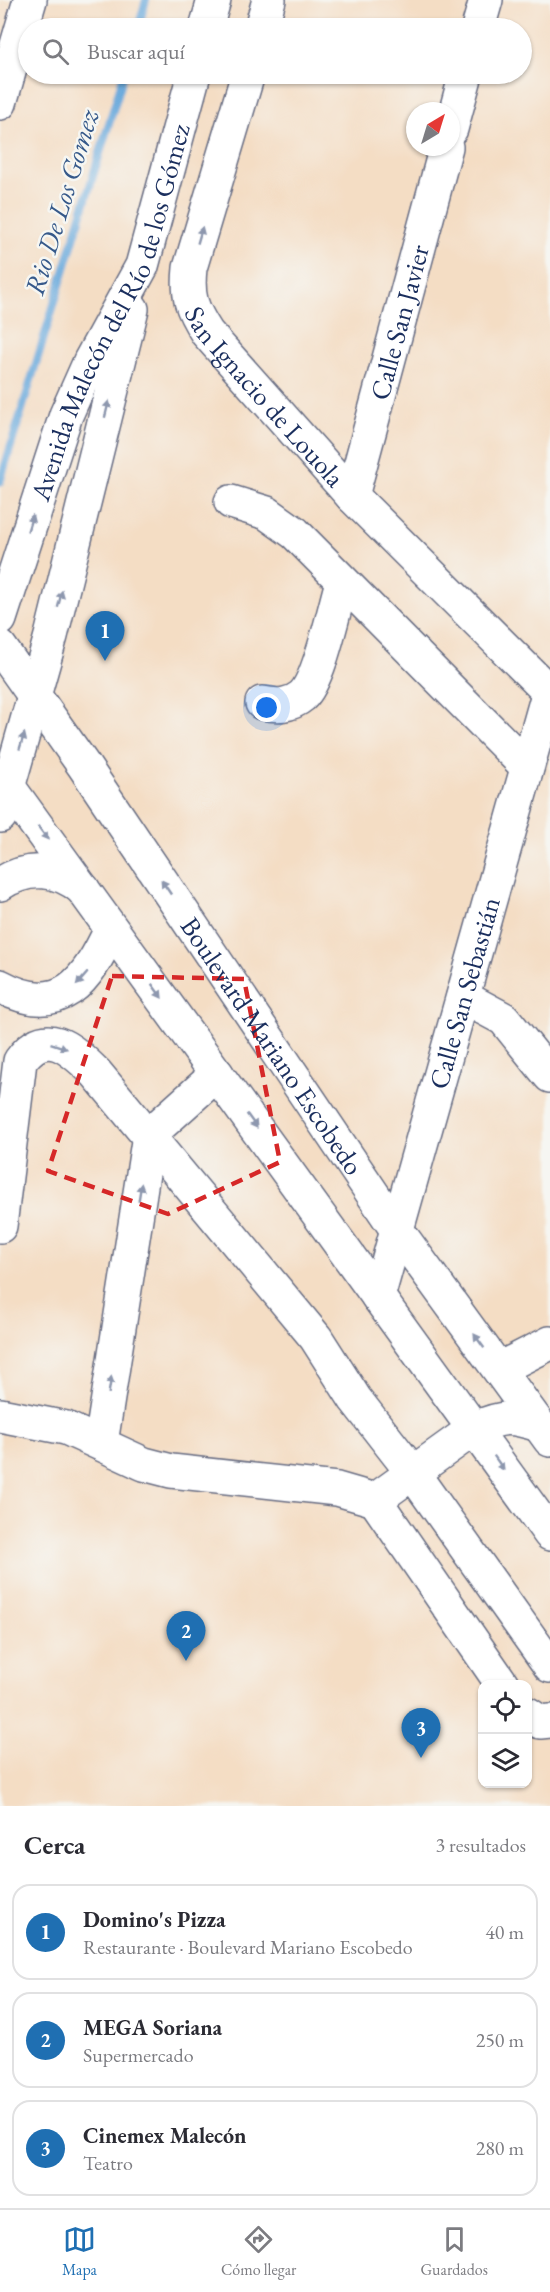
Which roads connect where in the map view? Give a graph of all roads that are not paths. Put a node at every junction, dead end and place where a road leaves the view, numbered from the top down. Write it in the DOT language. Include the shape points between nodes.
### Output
graph roads {
  1 [pos="30,0"];
  2 [pos="214,0"];
  3 [pos="269,0"];
  4 [pos="486,0"];
  5 [pos="25,18"];
  6 [pos="209,18"];
  7 [pos="264,18"];
  8 [pos="481,18"];
  9 [pos="18,41"];
  10 [pos="191,84"];
  11 [pos="245,84"];
  12 [pos="463,84"];
  13 [pos="458,102"];
  14 [pos="0,103"];
  15 [pos="444,156"];
  16 [pos="142,266"];
  17 [pos="352,496"];
  18 [pos="231,502"];
  19 [pos="342,582"];
  20 [pos="0,619"];
  21 [pos="51,636"];
  22 [pos="0,647"];
  23 [pos="29,687"];
  24 [pos="549,689"];
  25 [pos="262,703"];
  26 [pos="84,766"];
  27 [pos="527,767"];
  28 [pos="3,792"];
  29 [pos="0,884"];
  30 [pos="87,893"];
  31 [pos="111,929"];
  32 [pos="0,986"];
  33 [pos="463,997"];
  34 [pos="218,1074"];
  35 [pos="550,1076"];
  36 [pos="149,1135"];
  37 [pos="0,1226"];
  38 [pos="397,1230"];
  39 [pos="378,1297"];
  40 [pos="550,1343"];
  41 [pos="499,1369"];
  42 [pos="0,1415"];
  43 [pos="475,1428"];
  44 [pos="545,1432"];
  45 [pos="100,1443"];
  46 [pos="412,1472"];
  47 [pos="375,1500"];
  48 [pos="550,1534"];
  49 [pos="550,1666"];
  50 [pos="499,1680"];
  51 [pos="532,1717"];
  52 [pos="550,1721"];
  1 -- 5 [label="main road"];
  2 -- 6 [label="main road"];
  3 -- 7 [label="main road"];
  4 -- 8 [label="main road"];
  9 -- 14 [label="main road"];
  10 -- 16 [label="main road, Avenida Malecón del Río de los Gómez"];
  17 -- 11 [label="main road, San Ignacio de Louola, one-way" via="207,333 194,313 188,292 190,268"];
  12 -- 13 [label="main road"];
  15 -- 17 [label="main road, Calle San Javier"];
  20 -- 16 [label="main road, Avenida Malecón del Río de los Gómez, one-way" via="66,415 90,361"];
  21 -- 16 [label="main road, one-way"];
  17 -- 24 [label="main road, San Ignacio de Louola"];
  18 -- 19 [label="main road" via="250,506 282,522"];
  19 -- 25 [label="main road" via="309,687 292,702"];
  19 -- 27 [label="main road"];
  21 -- 23 [label="main road"];
  21 -- 26 [label="main road" via="61,702"];
  22 -- 23 [label="main road, Boulevard Mariano Escobedo"];
  23 -- 26 [label="main road, Boulevard Mariano Escobedo"];
  28 -- 23 [label="main road, one-way"];
  24 -- 27 [label="main road, Calle San Sebastián"];
  38 -- 26 [label="main road, Boulevard Mariano Escobedo, one-way"];
  27 -- 33 [label="main road, Calle San Sebastián"];
  28 -- 30 [label="main road, one-way"];
  29 -- 30 [label="main road" via="39,871 63,876"];
  30 -- 31 [label="main road"];
  31 -- 32 [label="main road, one-way" via="93,965 69,992 44,998"];
  31 -- 34 [label="main road, one-way"];
  33 -- 35 [label="main road" via="504,1019"];
  33 -- 38 [label="main road, Calle San Sebastián"];
  34 -- 36 [label="main road"];
  34 -- 39 [label="main road, one-way"];
  37 -- 36 [label="main road, one-way" via="20,1061 30,1048 43,1041 58,1043 74,1052"];
  45 -- 36 [label="main road, one-way"];
  36 -- 46 [label="main road" via="316,1338 355,1399"];
  38 -- 39 [label="main road, Calle San Sebastián"];
  41 -- 38 [label="main road, Boulevard Mariano Escobedo, one-way"];
  39 -- 43 [label="main road"];
  40 -- 41 [label="main road"];
  41 -- 44 [label="main road, Boulevard Mariano Escobedo"];
  42 -- 45 [label="main road" via="66,1428"];
  43 -- 44 [label="main road" via="513,1417"];
  43 -- 46 [label="main road"];
  43 -- 48 [label="main road, one-way"];
  45 -- 47 [label="main road" via="144,1464 171,1471 338,1489"];
  46 -- 47 [label="main road"];
  46 -- 49 [label="main road"];
  47 -- 50 [label="main road"];
  51 -- 52 [label="main road" via="540,1722"];
}
